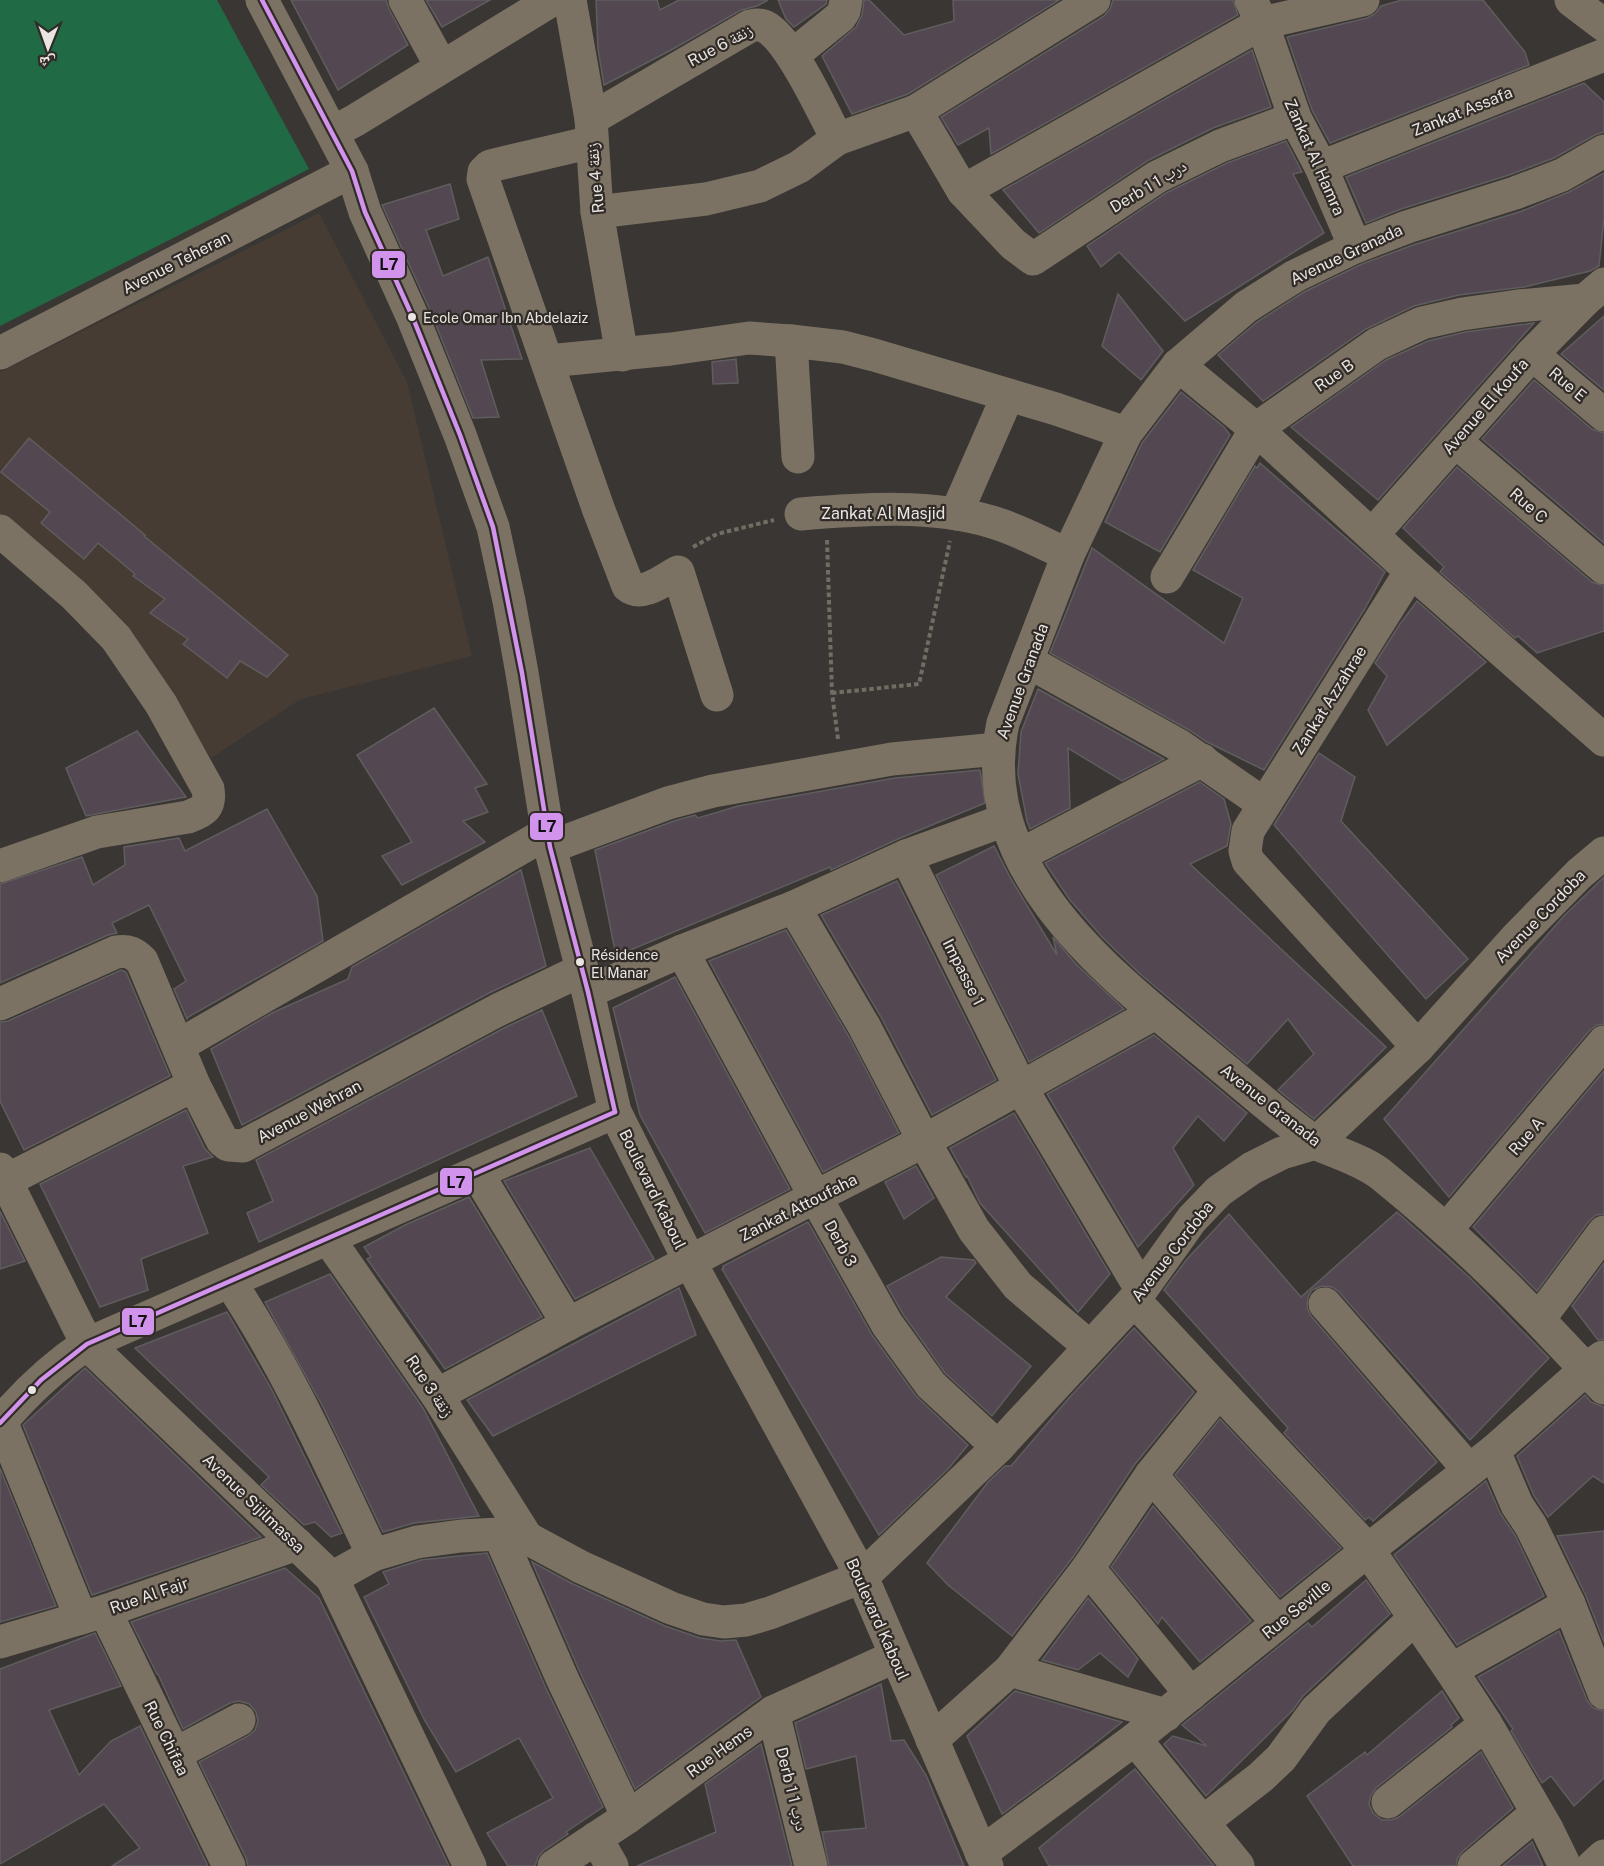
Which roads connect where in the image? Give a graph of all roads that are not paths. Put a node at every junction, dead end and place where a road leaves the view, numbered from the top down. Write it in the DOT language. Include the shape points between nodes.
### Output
graph roads {
  1 [pos="262,0"];
  2 [pos="405,0"];
  3 [pos="846,0"];
  4 [pos="1094,0"];
  5 [pos="1363,0"];
  6 [pos="1571,0"];
  7 [pos="551,1"];
  8 [pos="1257,12"];
  9 [pos="1604,26"];
  10 [pos="793,55"];
  11 [pos="1604,55"];
  12 [pos="441,66"];
  13 [pos="916,111"];
  14 [pos="1295,118"];
  15 [pos="591,130"];
  16 [pos="333,132"];
  17 [pos="837,139"];
  18 [pos="1604,151"];
  19 [pos="1321,167"];
  20 [pos="352,171"];
  21 [pos="963,191"];
  22 [pos="597,212"];
  23 [pos="1355,247"];
  24 [pos="1594,292"];
  25 [pos="791,341"];
  26 [pos="0,353"];
  27 [pos="1532,354"];
  28 [pos="622,355"];
  29 [pos="548,361"];
  30 [pos="1178,365"];
  31 [pos="1008,395"];
  32 [pos="1604,415"];
  33 [pos="1256,429"];
  34 [pos="1126,433"];
  35 [pos="1455,441"];
  36 [pos="798,457"];
  37 [pos="813,513"];
  38 [pos="956,514"];
  39 [pos="0,531"];
  40 [pos="1373,534"];
  41 [pos="1068,555"];
  42 [pos="1604,568"];
  43 [pos="1411,571"];
  44 [pos="1167,578"];
  45 [pos="1027,662"];
  46 [pos="717,695"];
  47 [pos="1604,740"];
  48 [pos="998,749"];
  49 [pos="1202,760"];
  50 [pos="1256,817"];
  51 [pos="1005,820"];
  52 [pos="549,840"];
  53 [pos="1604,853"];
  54 [pos="1020,855"];
  55 [pos="906,856"];
  56 [pos="0,866"];
  57 [pos="794,907"];
  58 [pos="682,951"];
  59 [pos="585,981"];
  60 [pos="0,1004"];
  61 [pos="1155,1012"];
  62 [pos="1604,1042"];
  63 [pos="178,1046"];
  64 [pos="1418,1047"];
  65 [pos="194,1085"];
  66 [pos="1021,1088"];
  67 [pos="615,1112"];
  68 [pos="924,1141"];
  69 [pos="1316,1143"];
  70 [pos="477,1173"];
  71 [pos="3,1174"];
  72 [pos="816,1198"];
  73 [pos="1446,1230"];
  74 [pos="1604,1232"];
  75 [pos="328,1238"];
  76 [pos="690,1262"];
  77 [pos="230,1282"];
  78 [pos="1138,1295"];
  79 [pos="1325,1304"];
  80 [pos="1539,1319"];
  81 [pos="568,1324"];
  82 [pos="87,1344"];
  83 [pos="1090,1347"];
  84 [pos="1598,1372"];
  85 [pos="1219,1391"];
  86 [pos="436,1395"];
  87 [pos="6,1411"];
  88 [pos="998,1447"];
  89 [pos="1481,1460"];
  90 [pos="1151,1475"];
  91 [pos="513,1536"];
  92 [pos="297,1544"];
  93 [pos="1368,1550"];
  94 [pos="373,1555"];
  95 [pos="1088,1568"];
  96 [pos="862,1577"];
  97 [pos="332,1578"];
  98 [pos="1569,1604"];
  99 [pos="93,1614"];
  100 [pos="1415,1618"];
  101 [pos="1278,1623"];
  102 [pos="0,1642"];
  103 [pos="896,1656"];
  104 [pos="1010,1670"];
  105 [pos="1451,1670"];
  106 [pos="1604,1693"];
  107 [pos="1191,1694"];
  108 [pos="773,1712"];
  109 [pos="1166,1715"];
  110 [pos="239,1720"];
  111 [pos="1486,1725"];
  112 [pos="1135,1739"];
  113 [pos="932,1740"];
  114 [pos="175,1754"];
  115 [pos="1388,1802"];
  116 [pos="1537,1813"];
  117 [pos="628,1817"];
  118 [pos="1203,1822"];
  119 [pos="596,1838"];
  120 [pos="1604,1856"];
  121 [pos="984,1859"];
  122 [pos="229,1866"];
  123 [pos="470,1866"];
  124 [pos="554,1866"];
  125 [pos="612,1866"];
  126 [pos="811,1866"];
  127 [pos="1238,1866"];
  128 [pos="1474,1866"];
  129 [pos="1565,1866"];
  130 [pos="1593,1866"];
  1 -- 16 [label="street, Boulevard Kaboul"];
  2 -- 12 [label="street"];
  3 -- 10 [label="street" via="840,17"];
  4 -- 13 [label="street"];
  5 -- 8 [label="street"];
  6 -- 9 [label="street"];
  7 -- 12 [label="street"];
  7 -- 15 [label="street, Rue 4 زنقة"];
  8 -- 14 [label="street, Zankat Al Hamra"];
  8 -- 21 [label="street"];
  10 -- 15 [label="street, Rue 6 زنقة" via="765,26 750,26"];
  10 -- 17 [label="street, Rue 6 زنقة"];
  11 -- 19 [label="street, Zankat Assafa"];
  12 -- 16 [label="street"];
  13 -- 17 [label="street"];
  13 -- 21 [label="street"];
  14 -- 19 [label="street, Zankat Al Hamra"];
  14 -- 21 [label="street, Derb 1 درب 1" via="1220,146 1157,177 1033,260"];
  15 -- 22 [label="street, Rue 4 زنقة"];
  15 -- 29 [label="street, Rue 6 زنقة" via="490,166 484,172 483,179"];
  16 -- 20 [label="street, Boulevard Kaboul"];
  17 -- 22 [label="street" via="799,167 760,186 706,199"];
  18 -- 23 [label="street, Avenue Granada" via="1552,179"];
  19 -- 23 [label="street, Zankat Al Hamra"];
  20 -- 26 [label="street, Avenue Teheran"];
  20 -- 52 [label="street, Boulevard Kaboul" via="365,212 460,435 493,527"];
  22 -- 28 [label="street, Rue 4 زنقة"];
  23 -- 30 [label="street, Avenue Granada" via="1295,276 1246,307"];
  24 -- 27 [label="street, Avenue El Koufa"];
  24 -- 33 [label="street, Rue B" via="1422,323 1377,344"];
  25 -- 28 [label="street" via="749,338"];
  25 -- 31 [label="street" via="874,355"];
  25 -- 36 [label="street"];
  27 -- 32 [label="street, Rue E"];
  27 -- 35 [label="street, Avenue El Koufa"];
  28 -- 29 [label="street"];
  29 -- 46 [label="street" via="628,586 642,591 678,572"];
  30 -- 33 [label="street"];
  30 -- 34 [label="street, Avenue Granada"];
  31 -- 34 [label="street"];
  31 -- 38 [label="street"];
  33 -- 40 [label="street"];
  33 -- 44 [label="street, Rue B"];
  34 -- 41 [label="street, Avenue Granada"];
  35 -- 40 [label="street, Avenue El Koufa"];
  35 -- 42 [label="street, Rue C"];
  37 -- 38 [label="street, Zankat Al Masjid" via="899,510"];
  38 -- 41 [label="street, Zankat Al Masjid" via="1012,529"];
  39 -- 56 [label="street" via="74,595 116,638 161,704 210,799 208,806 193,815 97,832"];
  40 -- 43 [label="street"];
  41 -- 45 [label="street, Avenue Granada"];
  43 -- 47 [label="street"];
  43 -- 50 [label="street, Zankat Azzahrae"];
  45 -- 48 [label="street, Avenue Granada" via="1003,723"];
  45 -- 49 [label="street"];
  48 -- 51 [label="street, Avenue Granada"];
  48 -- 52 [label="street" via="892,759 713,791"];
  49 -- 50 [label="street"];
  49 -- 54 [label="street"];
  50 -- 64 [label="street" via="1245,851 1248,861"];
  51 -- 54 [label="street, Avenue Granada"];
  51 -- 55 [label="street, Avenue Wehran"];
  52 -- 59 [label="street, Boulevard Kaboul"];
  52 -- 63 [label="street"];
  53 -- 64 [label="street, Avenue Cordoba" via="1517,937"];
  54 -- 61 [label="street, Avenue Granada" via="1054,912"];
  55 -- 57 [label="street, Avenue Wehran"];
  55 -- 66 [label="street, Impasse 1"];
  57 -- 58 [label="street, Avenue Wehran"];
  57 -- 68 [label="street" via="864,1026"];
  58 -- 59 [label="street, Avenue Wehran"];
  58 -- 72 [label="street, Derb 3"];
  59 -- 65 [label="street, Avenue Wehran" via="498,1010 243,1146 228,1145 222,1140"];
  59 -- 67 [label="street, Boulevard Kaboul"];
  60 -- 63 [label="street, Avenue Wehran" via="116,952 130,952 142,961"];
  61 -- 66 [label="street, Zankat Attoufaha"];
  61 -- 69 [label="street, Avenue Granada"];
  62 -- 73 [label="street, Rue A"];
  63 -- 65 [label="street, Avenue Wehran"];
  64 -- 69 [label="street, Avenue Cordoba"];
  65 -- 71 [label="street"];
  66 -- 68 [label="street, Zankat Attoufaha"];
  66 -- 78 [label="street, Impasse 1"];
  67 -- 70 [label="street"];
  67 -- 76 [label="street, Boulevard Kaboul"];
  68 -- 72 [label="street, Zankat Attoufaha"];
  68 -- 83 [label="street" via="974,1230 995,1258 1018,1286"];
  69 -- 73 [label="street, Avenue Granada" via="1382,1174"];
  69 -- 78 [label="street, Avenue Cordoba" via="1282,1153 1219,1191 1192,1219"];
  70 -- 75 [label="street"];
  70 -- 81 [label="street"];
  71 -- 82 [label="street, Avenue Sijilmassa"];
  72 -- 76 [label="street, Zankat Attoufaha"];
  72 -- 88 [label="street, Derb 3" via="909,1357 931,1385"];
  73 -- 80 [label="street, Avenue Granada"];
  74 -- 80 [label="street"];
  75 -- 77 [label="street"];
  75 -- 86 [label="street, Rue 3 زنقة"];
  76 -- 81 [label="street, Zankat Attoufaha"];
  76 -- 96 [label="street, Boulevard Kaboul"];
  77 -- 82 [label="street"];
  77 -- 94 [label="street" via="262,1330 302,1406"];
  78 -- 83 [label="street, Avenue Cordoba"];
  78 -- 85 [label="street, Impasse 1"];
  79 -- 89 [label="street"];
  80 -- 84 [label="street, Avenue Granada"];
  81 -- 86 [label="street, Zankat Attoufaha"];
  82 -- 87 [label="street"];
  82 -- 92 [label="street, Avenue Sijilmassa"];
  83 -- 88 [label="street, Avenue Cordoba"];
  84 -- 89 [label="street, Rue Seville"];
  85 -- 90 [label="street"];
  85 -- 93 [label="street, Impasse 1"];
  86 -- 91 [label="street, Rue 3 زنقة"];
  87 -- 99 [label="street, Rue Chifaa"];
  88 -- 96 [label="street, Avenue Cordoba"];
  89 -- 93 [label="street, Rue Seville"];
  89 -- 98 [label="street" via="1531,1526"];
  90 -- 95 [label="street"];
  90 -- 101 [label="street"];
  91 -- 94 [label="street" via="461,1536 417,1542"];
  91 -- 96 [label="street" via="671,1608 724,1622 746,1620"];
  91 -- 117 [label="street, Rue 3 زنقة" via="562,1678"];
  92 -- 97 [label="street, Avenue Sijilmassa"];
  92 -- 99 [label="street, Rue Al Fajr"];
  93 -- 100 [label="street, Impasse 1"];
  93 -- 101 [label="street, Rue Seville"];
  94 -- 97 [label="street"];
  95 -- 104 [label="street"];
  95 -- 107 [label="street"];
  96 -- 103 [label="street, Boulevard Kaboul"];
  97 -- 123 [label="street, Avenue Sijilmassa"];
  98 -- 105 [label="street"];
  98 -- 106 [label="street"];
  99 -- 102 [label="street, Rue Al Fajr"];
  99 -- 114 [label="street, Rue Chifaa"];
  100 -- 105 [label="street, Impasse 1"];
  100 -- 118 [label="street" via="1316,1710 1261,1778"];
  101 -- 107 [label="street, Rue Seville"];
  103 -- 108 [label="street, Rue Hems"];
  103 -- 113 [label="street, Boulevard Kaboul"];
  104 -- 109 [label="street"];
  104 -- 113 [label="street"];
  105 -- 111 [label="street, Impasse 1"];
  107 -- 109 [label="street, Rue Seville"];
  108 -- 117 [label="street, Rue Hems"];
  108 -- 126 [label="street, Derb 1 درب 1"];
  109 -- 112 [label="street, Rue Seville"];
  110 -- 114 [label="street"];
  111 -- 115 [label="street"];
  111 -- 116 [label="street, Impasse 1"];
  112 -- 118 [label="street"];
  112 -- 121 [label="street, Rue Seville"];
  113 -- 121 [label="street, Boulevard Kaboul"];
  114 -- 122 [label="street, Rue Chifaa"];
  116 -- 128 [label="street"];
  116 -- 129 [label="street, Impasse 1"];
  117 -- 119 [label="street, Rue Hems"];
  118 -- 127 [label="street"];
  119 -- 124 [label="street, Rue Hems"];
  119 -- 125 [label="street"];
  120 -- 130 [label="street"];
}
